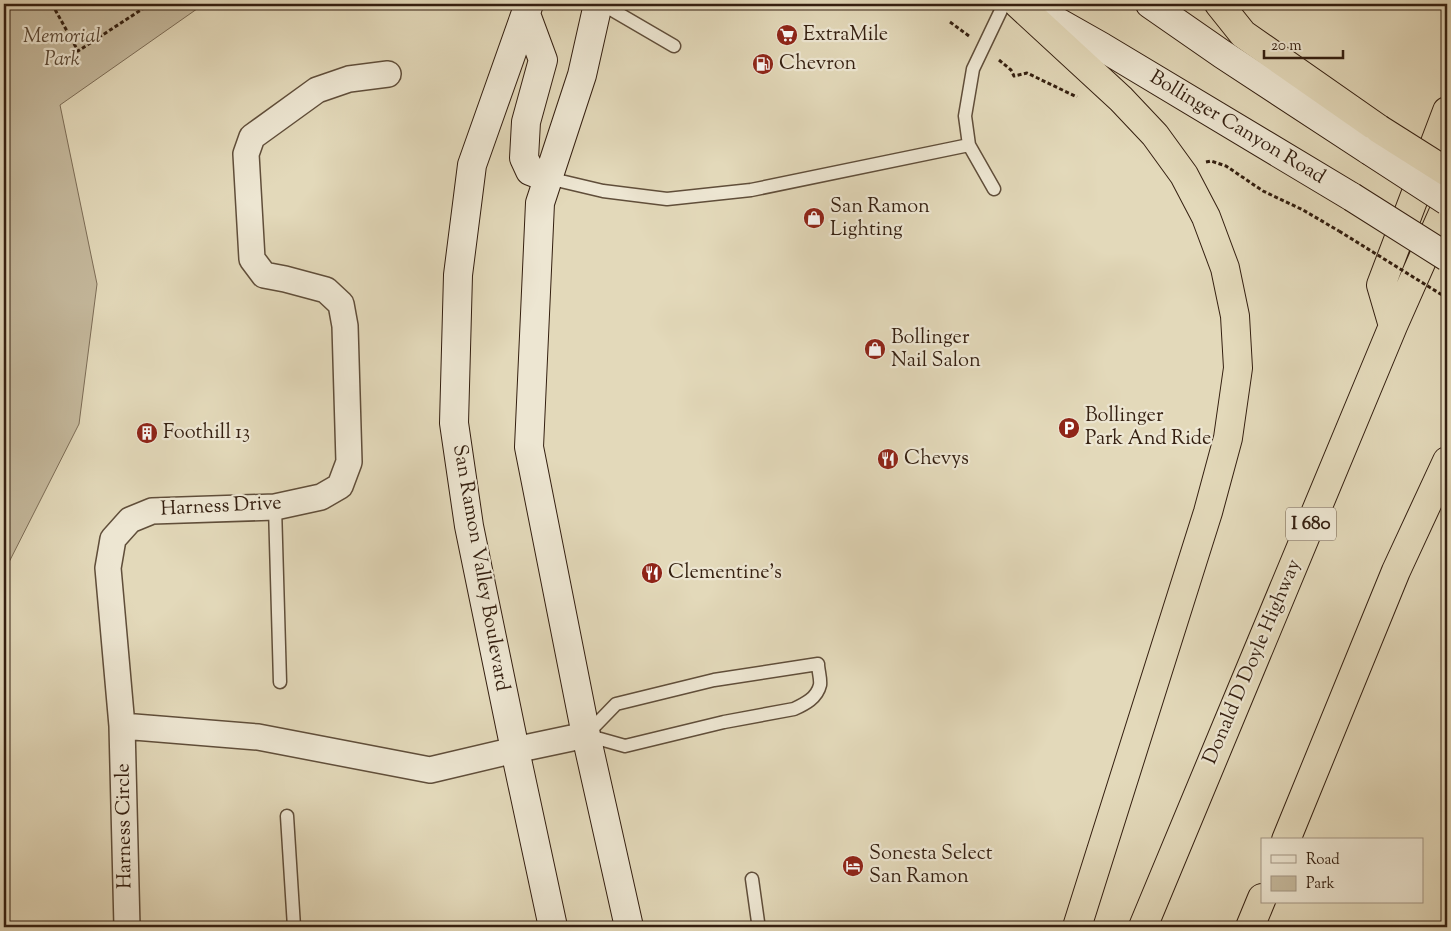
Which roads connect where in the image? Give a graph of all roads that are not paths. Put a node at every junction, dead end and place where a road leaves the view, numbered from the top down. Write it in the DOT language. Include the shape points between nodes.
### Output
graph roads {
  1 [pos="598,4"];
  2 [pos="602,4"];
  3 [pos="1004,4"];
  4 [pos="1018,4"];
  5 [pos="1024,4"];
  6 [pos="1150,4"];
  7 [pos="1219,4"];
  8 [pos="528,9"];
  9 [pos="674,46"];
  10 [pos="388,74"];
  11 [pos="1447,111"];
  12 [pos="1375,140"];
  13 [pos="969,145"];
  14 [pos="1447,172"];
  15 [pos="548,178"];
  16 [pos="994,189"];
  17 [pos="1447,202"];
  18 [pos="1447,257"];
  19 [pos="1393,326"];
  20 [pos="1447,461"];
  21 [pos="275,507"];
  22 [pos="280,682"];
  23 [pos="122,726"];
  24 [pos="586,735"];
  25 [pos="515,750"];
  26 [pos="287,816"];
  27 [pos="1287,838"];
  28 [pos="752,879"];
  29 [pos="1261,900"];
  30 [pos="127,927"];
  31 [pos="294,927"];
  32 [pos="553,927"];
  33 [pos="629,927"];
  34 [pos="757,927"];
  35 [pos="1077,927"];
  36 [pos="1143,927"];
  37 [pos="1250,927"];
  1 -- 15 [label="main road" via="582,75"];
  2 -- 9 [label="lane"];
  3 -- 13 [label="lane" via="973,69 965,116"];
  4 -- 35 [label="highway" via="1121,99 1155,135 1184,175 1206,217 1225,268 1235,316 1238,368 1228,438 1208,512"];
  5 -- 18 [label="main road, Bollinger Canyon Road, bridge" via="1102,47"];
  6 -- 12 [label="main road" via="1230,60"];
  7 -- 12 [label="highway" via="1243,34"];
  8 -- 15 [label="main road" via="542,60 526,122 524,158 530,171"];
  8 -- 25 [label="main road, San Ramon Valley Boulevard" via="472,165 458,275 454,423 469,526"];
  10 -- 21 [label="street, Harness Drive" via="349,79 317,90 252,137 246,154 252,259 264,276 326,290 341,304 345,326 349,462 340,486 321,497"];
  11 -- 19 [label="highway" via="1381,285"];
  12 -- 14 [label="highway, bridge"];
  12 -- 17 [label="main road, bridge"];
  13 -- 15 [label="lane" via="751,190 668,199 603,191"];
  13 -- 16 [label="lane"];
  15 -- 24 [label="main road" via="540,203 529,447"];
  17 -- 19 [label="highway, Donald D Doyle Highway / I 680"];
  19 -- 36 [label="highway, Donald D Doyle Highway / I 680"];
  20 -- 27 [label="highway" via="1396,571"];
  21 -- 22 [label="lane"];
  21 -- 23 [label="street, Harness Drive" via="152,511 130,520 113,539 108,568"];
  23 -- 25 [label="street" via="258,737 430,770"];
  23 -- 30 [label="street, Harness Circle"];
  24 -- 24 [label="lane" via="625,746 794,709 814,697 820,684 818,664 714,680 616,704"];
  24 -- 25 [label="street"];
  24 -- 33 [label="main road"];
  25 -- 32 [label="main road, San Ramon Valley Boulevard"];
  26 -- 31 [label="lane"];
  28 -- 34 [label="lane"];
  29 -- 37 [label="highway"];
}
